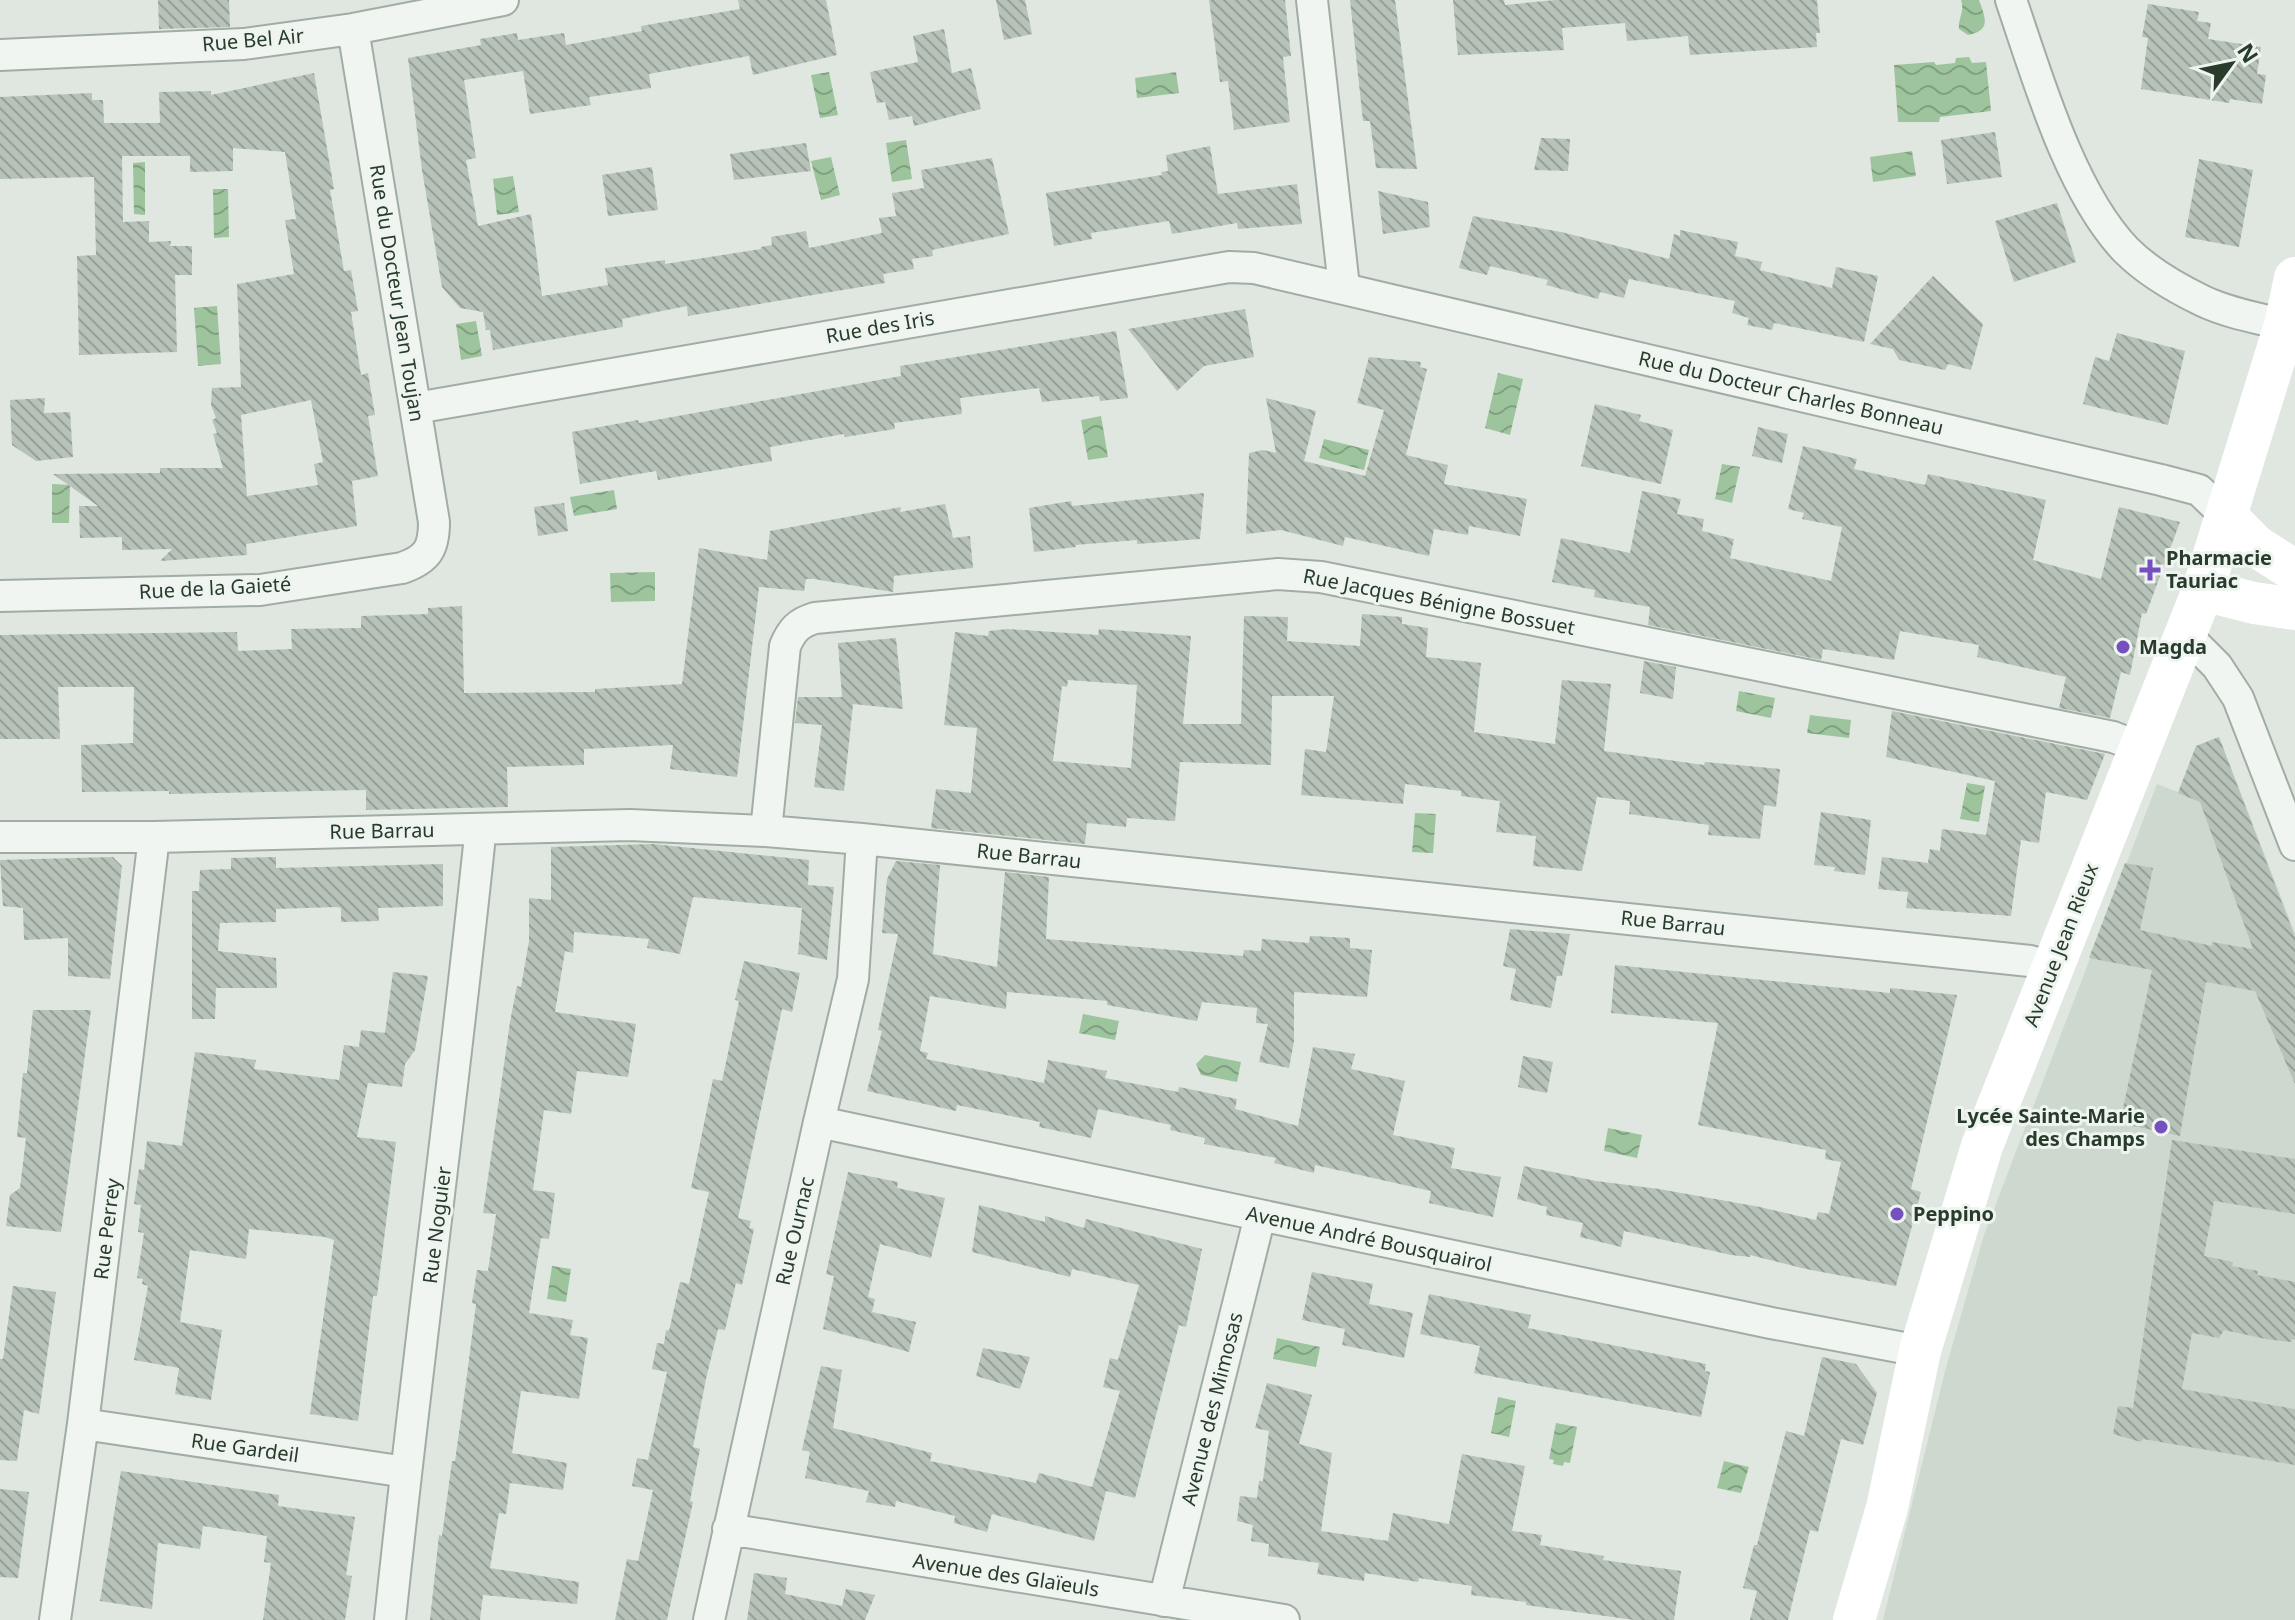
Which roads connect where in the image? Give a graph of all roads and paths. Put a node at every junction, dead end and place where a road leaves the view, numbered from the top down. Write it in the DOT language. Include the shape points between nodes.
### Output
graph roads {
  1 [pos="503,0"];
  2 [pos="1312,0"];
  3 [pos="2011,0"];
  4 [pos="353,29"];
  5 [pos="0,55"];
  6 [pos="2295,278"];
  7 [pos="1344,287"];
  8 [pos="2285,325"];
  9 [pos="416,408"];
  10 [pos="2227,517"];
  11 [pos="425,556"];
  12 [pos="2295,571"];
  13 [pos="2203,590"];
  14 [pos="0,596"];
  15 [pos="2295,609"];
  16 [pos="2185,634"];
  17 [pos="2139,747"];
  18 [pos="479,829"];
  19 [pos="766,831"];
  20 [pos="0,837"];
  21 [pos="154,837"];
  22 [pos="862,839"];
  23 [pos="2295,845"];
  24 [pos="2053,967"];
  25 [pos="819,1122"];
  26 [pos="1260,1216"];
  27 [pos="1920,1351"];
  28 [pos="83,1424"];
  29 [pos="406,1472"];
  30 [pos="728,1529"];
  31 [pos="1164,1601"];
  32 [pos="55,1620"];
  33 [pos="390,1620"];
  34 [pos="709,1620"];
  35 [pos="1284,1620"];
  36 [pos="1854,1620"];
  1 -- 4 [label="street, Rue Bel Air"];
  2 -- 7 [label="street"];
  3 -- 8 [label="street" via="2073,165 2110,232 2154,273 2205,302"];
  4 -- 5 [label="street, Rue Bel Air" via="244,44"];
  4 -- 9 [label="street, Rue du Docteur Jean Toujan"];
  6 -- 8 [label="main road, Avenue Jean Rieux"];
  7 -- 9 [label="street, Rue des Iris" via="1229,267"];
  7 -- 10 [label="street, Rue du Docteur Charles Bonneau" via="2161,480 2199,490"];
  8 -- 10 [label="main road, Avenue Jean Rieux"];
  9 -- 11 [label="street, Rue du Docteur Jean Toujan" via="434,522 434,542"];
  10 -- 12 [label="main road" via="2256,546"];
  10 -- 13 [label="main road, Avenue Jean Rieux"];
  11 -- 14 [label="street, Rue de la Gaieté" via="402,568 260,590"];
  13 -- 15 [label="main road"];
  13 -- 16 [label="main road, Avenue Jean Rieux"];
  16 -- 17 [label="main road, Avenue Jean Rieux"];
  16 -- 23 [label="street" via="2217,666 2238,698"];
  17 -- 19 [label="street, Rue Jacques Bénigne Bossuet" via="2113,737 1352,583 1278,574 800,623 785,646"];
  17 -- 24 [label="main road, Avenue Jean Rieux"];
  18 -- 19 [label="street, Rue Barrau" via="630,825"];
  18 -- 21 [label="street, Rue Barrau"];
  18 -- 29 [label="street, Rue Noguier"];
  19 -- 22 [label="street, Rue Barrau"];
  20 -- 21 [label="street, Rue Barrau"];
  21 -- 28 [label="street, Rue Perrey"];
  22 -- 24 [label="street, Rue Barrau"];
  22 -- 25 [label="street, Rue Ournac" via="853,979"];
  24 -- 27 [label="main road, Avenue Jean Rieux" via="1982,1146"];
  25 -- 26 [label="street, Avenue André Bousquairol"];
  25 -- 30 [label="street, Rue Ournac"];
  26 -- 27 [label="street, Avenue André Bousquairol"];
  26 -- 31 [label="street, Avenue des Mimosas"];
  27 -- 36 [label="main road, Avenue Jean Rieux" via="1887,1508"];
  28 -- 29 [label="street, Rue Gardeil"];
  28 -- 32 [label="street, Rue Perrey"];
  29 -- 33 [label="street, Rue Noguier"];
  30 -- 31 [label="street, Avenue des Glaïeuls"];
  30 -- 34 [label="street, Rue Ournac"];
  31 -- 35 [label="street, Avenue des Glaïeuls"];
}
